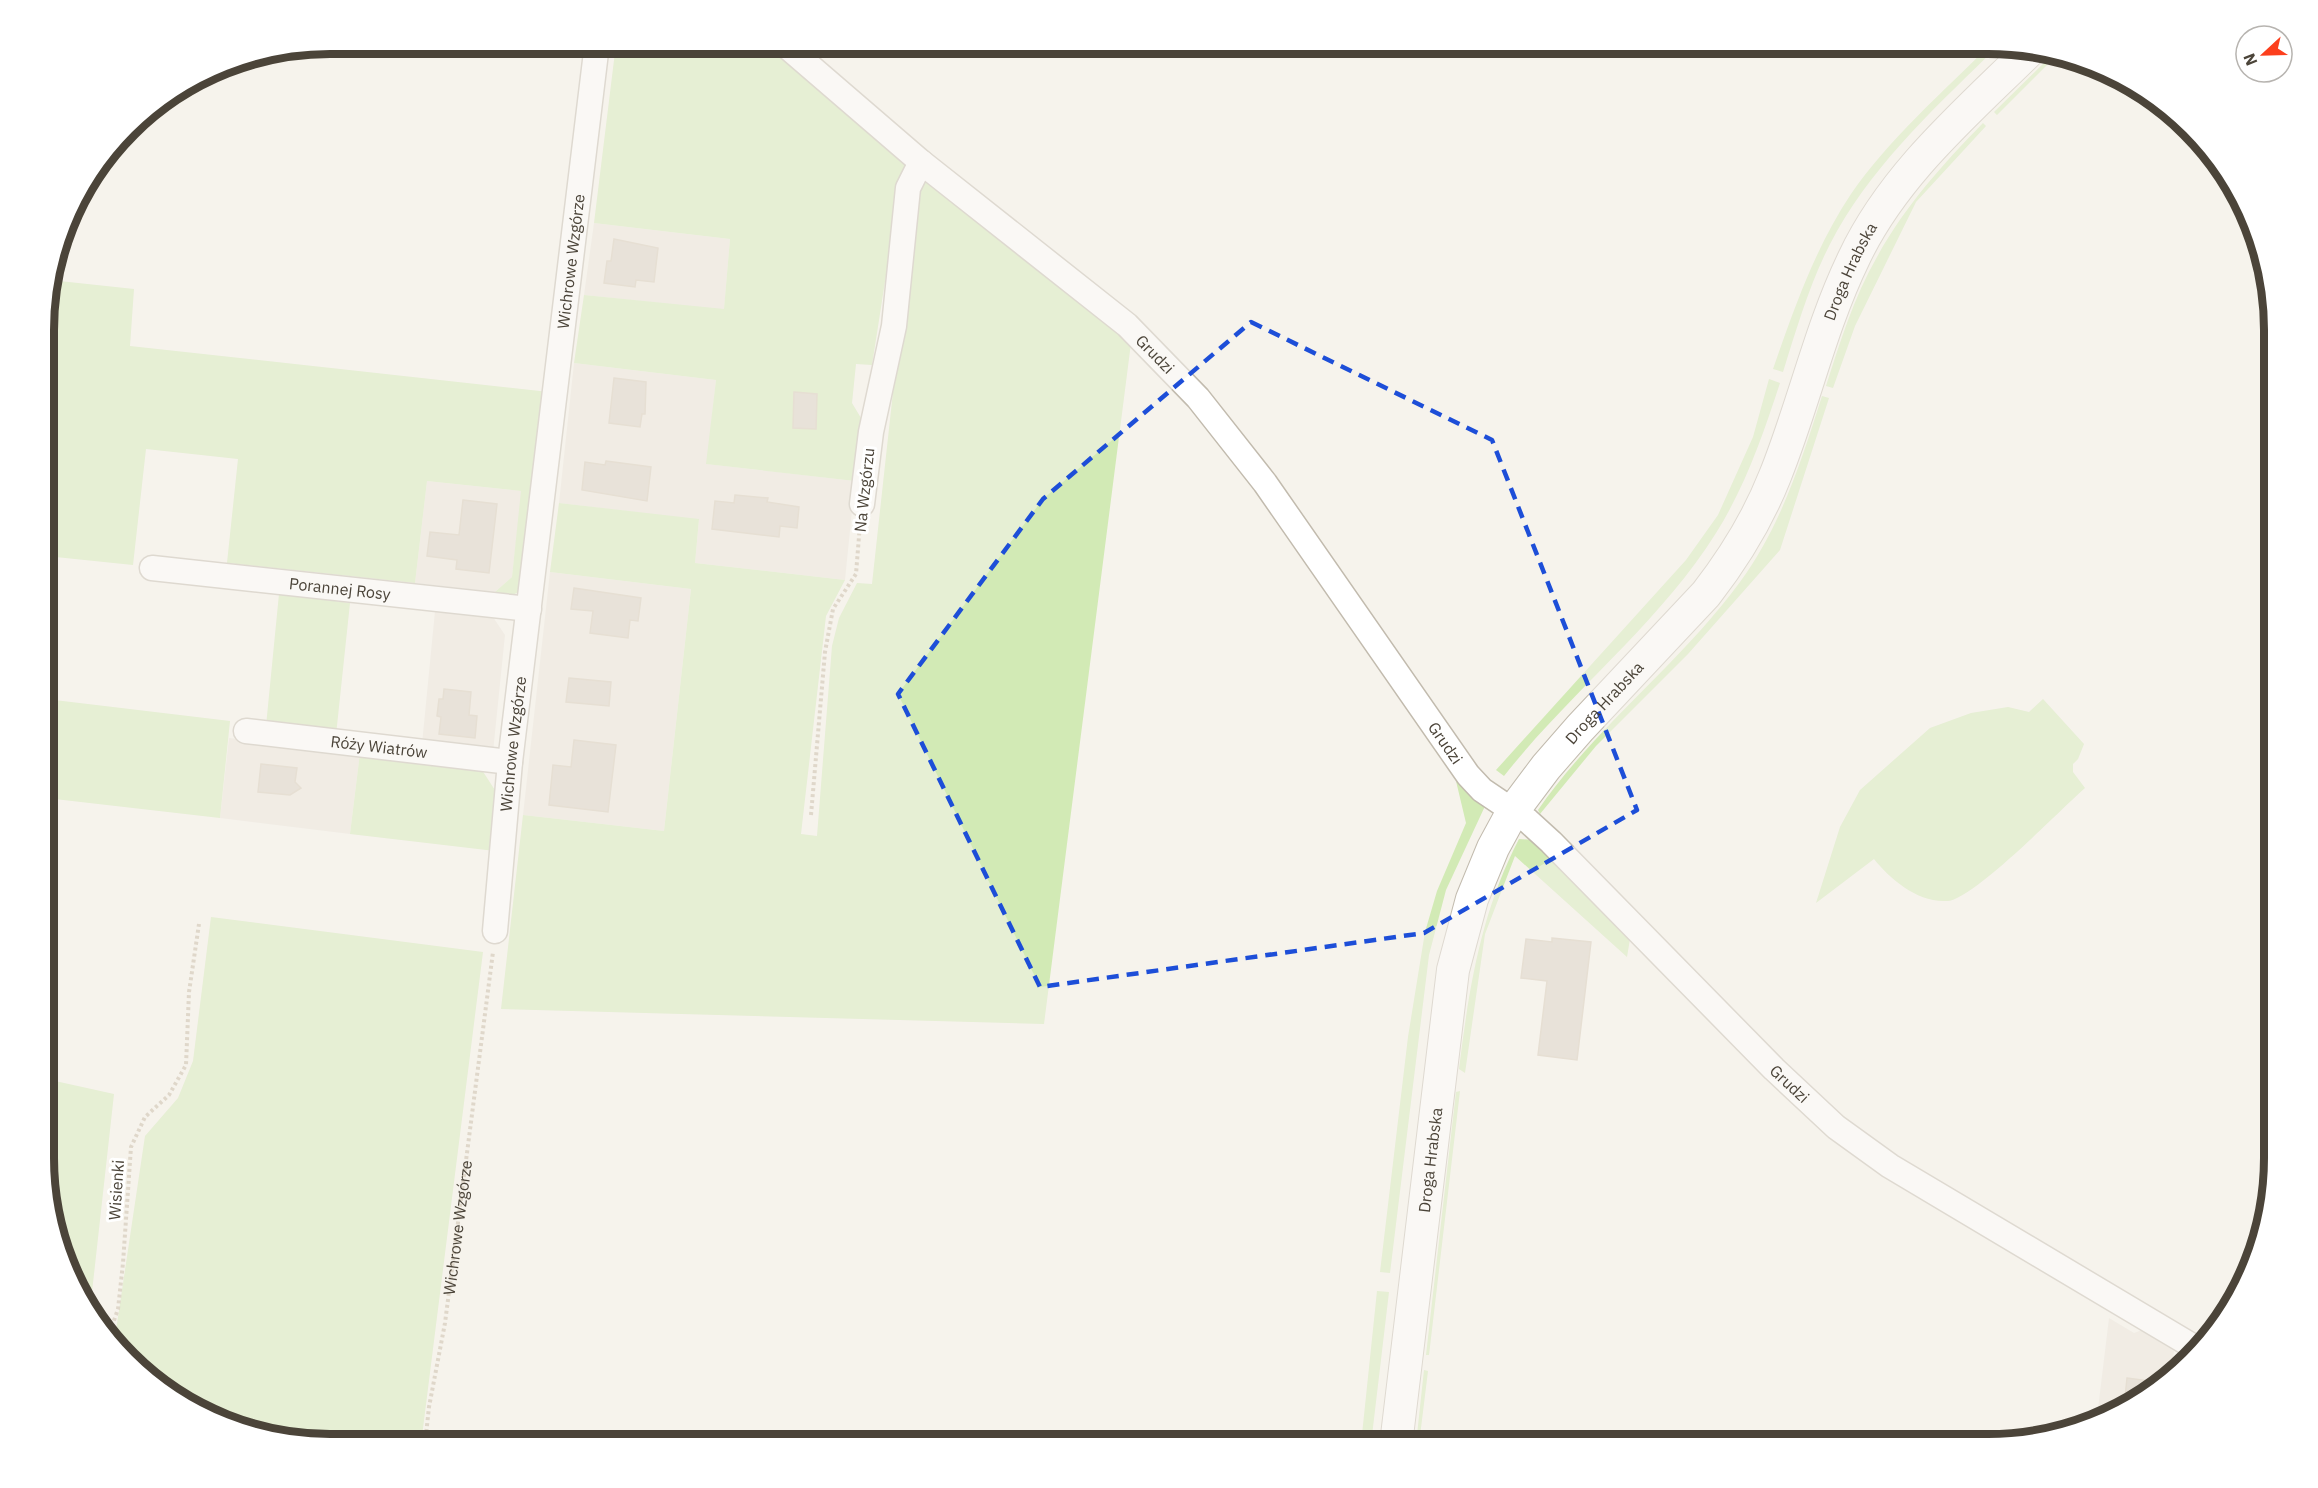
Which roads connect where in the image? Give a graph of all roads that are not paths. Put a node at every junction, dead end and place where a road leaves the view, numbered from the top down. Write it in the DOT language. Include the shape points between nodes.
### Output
graph roads {
  1 [pos="596,54"];
  2 [pos="796,54"];
  3 [pos="2024,56"];
  4 [pos="921,162"];
  5 [pos="862,504"];
  6 [pos="152,567"];
  7 [pos="529,609"];
  8 [pos="246,731"];
  9 [pos="510,762"];
  10 [pos="1513,811"];
  11 [pos="495,931"];
  12 [pos="2191,1345"];
  13 [pos="1397,1434"];
  1 -- 7 [label="street, Wichrowe Wzgórze"];
  2 -- 4 [label="street, Grudzi"];
  3 -- 10 [label="street, Droga Hrabska" via="1930,150 1892,194 1873,224 1829,316 1775,476 1724,571 1580,728"];
  4 -- 5 [label="street, Na Wzgórzu" via="908,188 894,326 871,432"];
  4 -- 10 [label="street, Grudzi" via="1127,325 1198,398 1265,483 1468,775"];
  6 -- 7 [label="street, Porannej Rosy"];
  7 -- 9 [label="street, Wichrowe Wzgórze"];
  8 -- 9 [label="street, Róży Wiatrów"];
  9 -- 11 [label="street, Wichrowe Wzgórze"];
  10 -- 12 [label="street, Grudzi" via="1551,842 1836,1127 1890,1167"];
  10 -- 13 [label="street, Droga Hrabska" via="1482,871 1455,960"];
}
